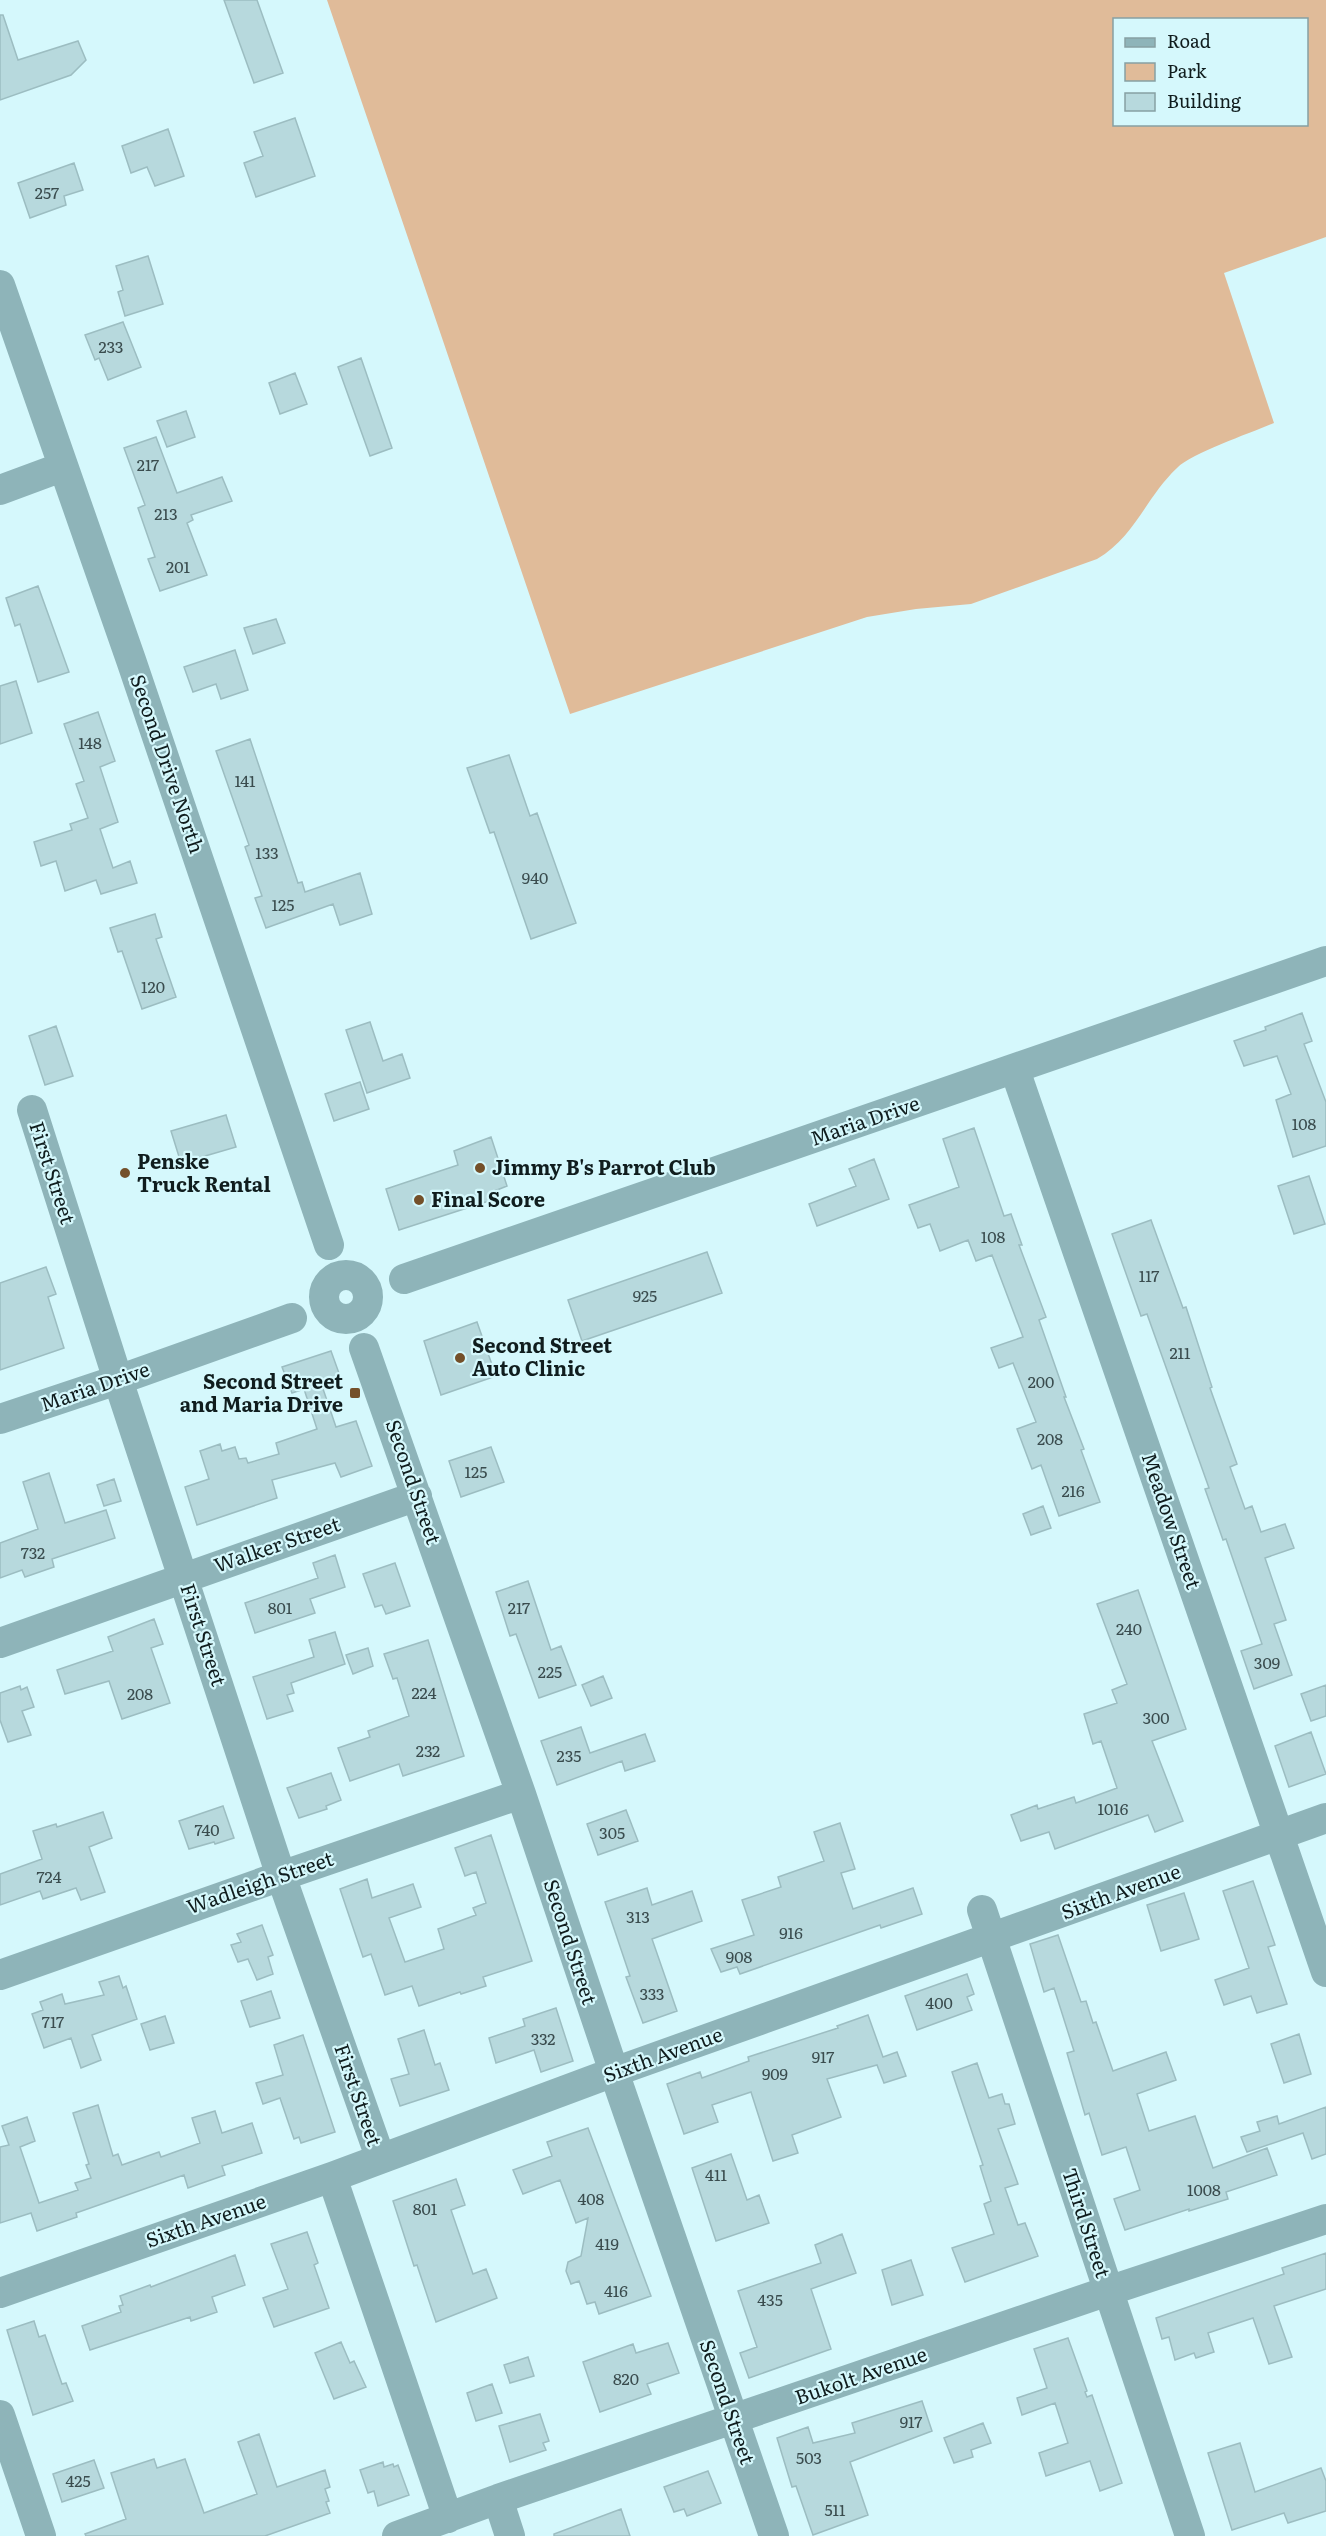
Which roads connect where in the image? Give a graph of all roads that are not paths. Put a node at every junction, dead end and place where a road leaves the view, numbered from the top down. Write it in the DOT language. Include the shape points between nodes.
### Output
graph roads {
  1 [pos="0,285"];
  2 [pos="62,467"];
  3 [pos="0,490"];
  4 [pos="1326,962"];
  5 [pos="1015,1070"];
  6 [pos="32,1110"];
  7 [pos="345,1297"];
  8 [pos="118,1380"];
  9 [pos="0,1419"];
  10 [pos="417,1496"];
  11 [pos="184,1577"];
  12 [pos="0,1643"];
  13 [pos="521,1794"];
  14 [pos="1326,1818"];
  15 [pos="1279,1834"];
  16 [pos="281,1875"];
  17 [pos="982,1910"];
  18 [pos="992,1939"];
  19 [pos="1326,1972"];
  20 [pos="0,1975"];
  21 [pos="614,2072"];
  22 [pos="380,2157"];
  23 [pos="332,2177"];
  24 [pos="1326,2219"];
  25 [pos="1108,2291"];
  26 [pos="0,2293"];
  27 [pos="0,2415"];
  28 [pos="734,2420"];
  29 [pos="498,2499"];
  30 [pos="448,2518"];
  31 [pos="41,2536"];
  32 [pos="398,2536"];
  33 [pos="510,2536"];
  34 [pos="774,2536"];
  35 [pos="1190,2536"];
  1 -- 2 [label="street, Second Drive North"];
  2 -- 3 [label="street"];
  2 -- 7 [label="street, Second Drive North" via="329,1245 325,1261"];
  4 -- 5 [label="street, Maria Drive"];
  5 -- 7 [label="street, Maria Drive" via="404,1279 393,1290"];
  5 -- 15 [label="street, Meadow Street"];
  6 -- 8 [label="street, First Street"];
  7 -- 8 [label="street, Maria Drive" via="305,1300 291,1318"];
  7 -- 10 [label="street, Second Street" via="347,1334 364,1348"];
  8 -- 9 [label="street, Maria Drive"];
  8 -- 11 [label="street, First Street"];
  10 -- 11 [label="street, Walker Street"];
  10 -- 13 [label="street, Second Street"];
  11 -- 12 [label="street, Walker Street"];
  11 -- 16 [label="street, First Street"];
  13 -- 16 [label="street, Wadleigh Street"];
  13 -- 21 [label="street, Second Street"];
  14 -- 15 [label="street, Sixth Avenue"];
  15 -- 18 [label="street, Sixth Avenue"];
  15 -- 19 [label="street, Meadow Street"];
  16 -- 20 [label="street, Wadleigh Street"];
  16 -- 22 [label="street, First Street"];
  17 -- 18 [label="street, Third Street"];
  18 -- 21 [label="street, Sixth Avenue"];
  18 -- 25 [label="street, Third Street"];
  21 -- 22 [label="street, Sixth Avenue"];
  21 -- 28 [label="street, Second Street"];
  22 -- 23 [label="street, Sixth Avenue"];
  23 -- 26 [label="street, Sixth Avenue"];
  23 -- 30 [label="street"];
  24 -- 25 [label="street, Bukolt Avenue"];
  25 -- 28 [label="street, Bukolt Avenue"];
  25 -- 35 [label="street, Third Street"];
  27 -- 31 [label="street"];
  28 -- 29 [label="street, Bukolt Avenue"];
  28 -- 34 [label="street, Second Street"];
  29 -- 30 [label="street, Bukolt Avenue"];
  29 -- 33 [label="street"];
  30 -- 32 [label="street, Bukolt Avenue"];
}
